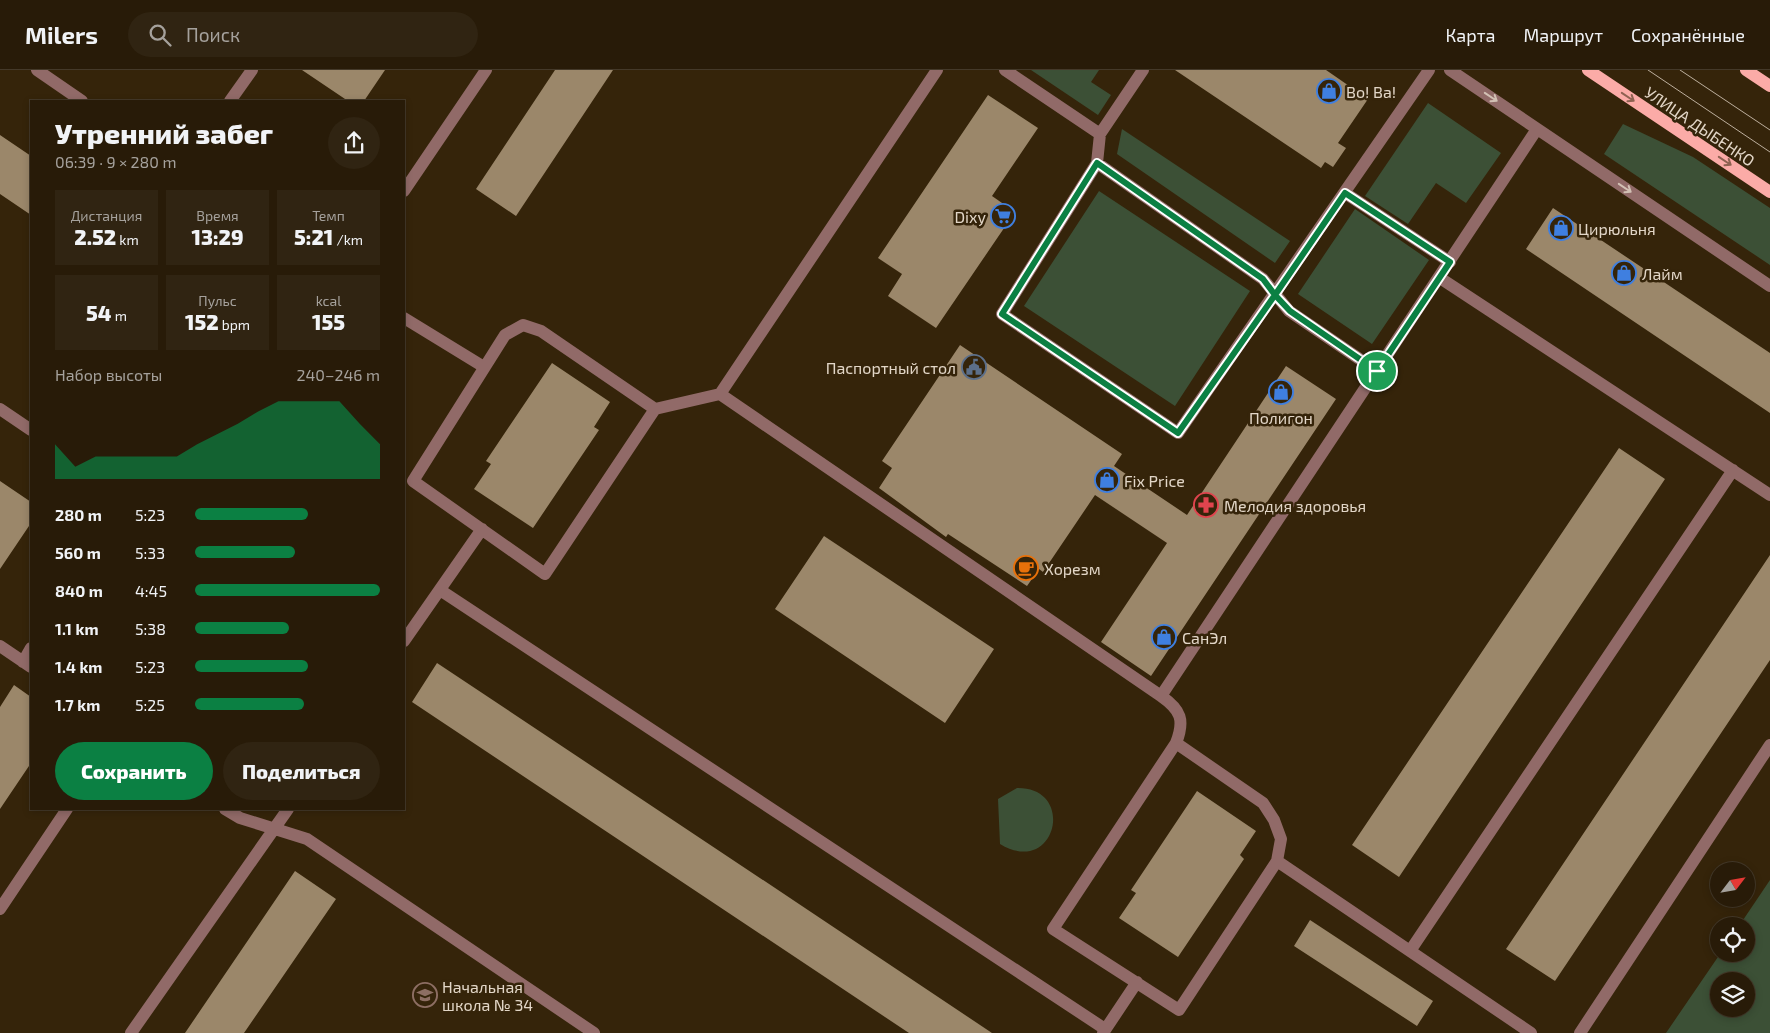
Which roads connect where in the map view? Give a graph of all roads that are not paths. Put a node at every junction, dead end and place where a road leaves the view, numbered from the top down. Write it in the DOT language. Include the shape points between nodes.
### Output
graph roads {
  1 [pos="37,70"];
  2 [pos="252,70"];
  3 [pos="486,70"];
  4 [pos="937,70"];
  5 [pos="1005,70"];
  6 [pos="1144,70"];
  7 [pos="1429,70"];
  8 [pos="1450,70"];
  9 [pos="1588,70"];
  10 [pos="1746,70"];
  11 [pos="1770,86"];
  12 [pos="81,100"];
  13 [pos="231,100"];
  14 [pos="1538,129"];
  15 [pos="1100,134"];
  16 [pos="1097,163"];
  17 [pos="405,190"];
  18 [pos="1770,192"];
  19 [pos="1345,193"];
  20 [pos="1450,262"];
  21 [pos="1440,278"];
  22 [pos="1770,286"];
  23 [pos="1275,295"];
  24 [pos="405,319"];
  25 [pos="484,367"];
  26 [pos="1377,371"];
  27 [pos="720,394"];
  28 [pos="0,409"];
  29 [pos="655,409"];
  30 [pos="30,429"];
  31 [pos="1733,470"];
  32 [pos="1770,494"];
  33 [pos="482,529"];
  34 [pos="440,590"];
  35 [pos="405,640"];
  36 [pos="0,646"];
  37 [pos="27,664"];
  38 [pos="1161,696"];
  39 [pos="1176,743"];
  40 [pos="1770,745"];
  41 [pos="66,810"];
  42 [pos="227,810"];
  43 [pos="287,810"];
  44 [pos="274,829"];
  45 [pos="1277,861"];
  46 [pos="0,909"];
  47 [pos="1410,952"];
  48 [pos="1137,982"];
  49 [pos="1104,1031"];
  50 [pos="132,1033"];
  51 [pos="594,1033"];
  52 [pos="1531,1033"];
  53 [pos="1580,1033"];
  1 -- 12 [label="street"];
  2 -- 13 [label="street"];
  3 -- 17 [label="street"];
  4 -- 27 [label="street"];
  5 -- 15 [label="street"];
  6 -- 15 [label="street"];
  7 -- 19 [label="street"];
  8 -- 14 [label="street, one-way"];
  9 -- 18 [label="main road, УЛИЦА ДЫБЕНКО, one-way"];
  10 -- 11 [label="main road"];
  14 -- 20 [label="street"];
  14 -- 22 [label="street, one-way"];
  15 -- 16 [label="street"];
  16 -- 23 [label="street" via="1263,279"];
  16 -- 23 [label="street" via="1002,314 1178,433"];
  19 -- 20 [label="street"];
  19 -- 23 [label="street"];
  20 -- 21 [label="street"];
  21 -- 26 [label="street"];
  21 -- 31 [label="street"];
  23 -- 26 [label="street" via="1290,311"];
  24 -- 25 [label="street"];
  25 -- 29 [label="street" via="505,335 523,326 541,331"];
  25 -- 33 [label="street" via="413,481"];
  26 -- 38 [label="street"];
  27 -- 29 [label="street"];
  27 -- 38 [label="street"];
  28 -- 30 [label="street"];
  29 -- 33 [label="street" via="545,574"];
  31 -- 32 [label="street"];
  31 -- 47 [label="street"];
  33 -- 34 [label="street"];
  34 -- 35 [label="street"];
  34 -- 49 [label="street"];
  36 -- 37 [label="street"];
  38 -- 39 [label="street" via="1173,704 1180,716 1182,729"];
  39 -- 45 [label="street" via="1263,803 1281,839"];
  39 -- 48 [label="street" via="1053,929"];
  40 -- 53 [label="street"];
  41 -- 46 [label="street"];
  42 -- 44 [label="street"];
  43 -- 44 [label="street"];
  44 -- 50 [label="street"];
  44 -- 51 [label="street" via="307,839"];
  45 -- 47 [label="street"];
  45 -- 48 [label="street" via="1179,1010"];
  47 -- 52 [label="street"];
  48 -- 49 [label="street"];
}
